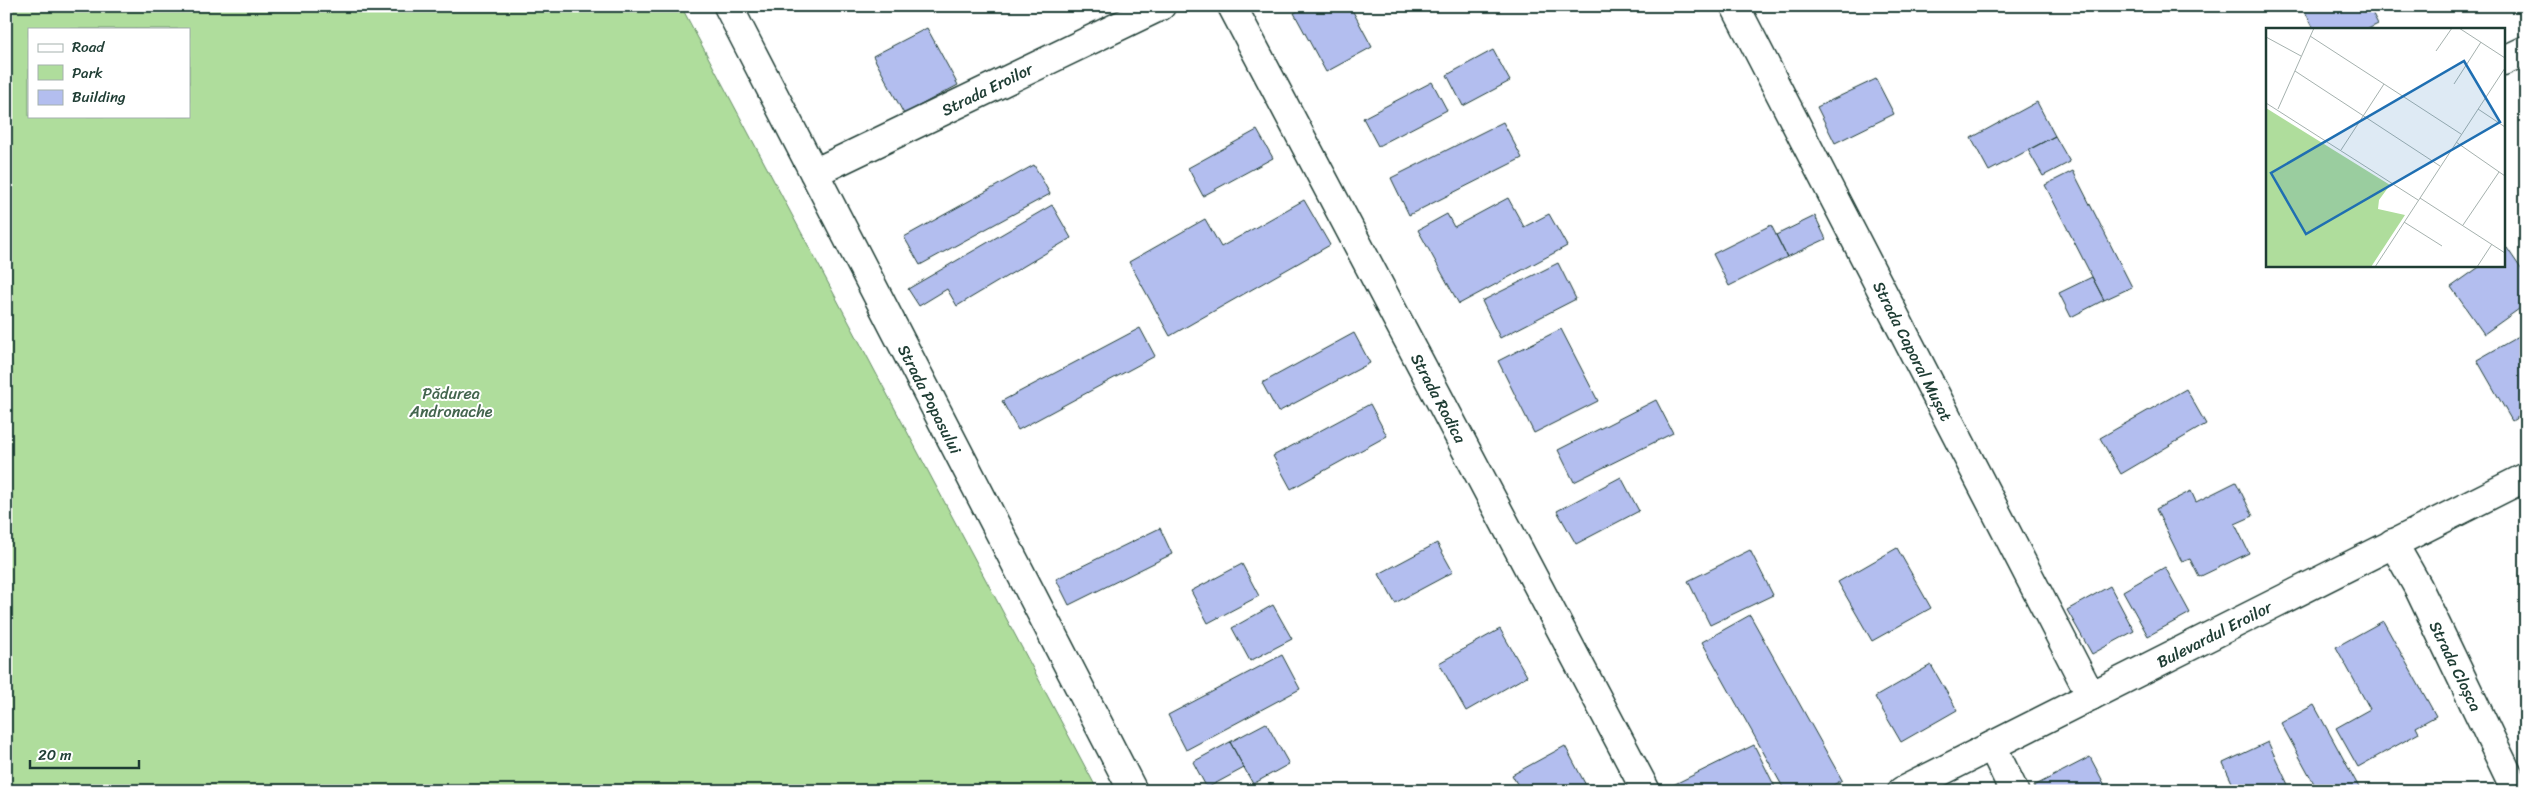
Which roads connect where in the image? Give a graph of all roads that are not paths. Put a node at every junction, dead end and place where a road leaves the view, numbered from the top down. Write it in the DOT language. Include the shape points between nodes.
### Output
graph roads {
  1 [pos="728,6"];
  2 [pos="1161,6"];
  3 [pos="1232,6"];
  4 [pos="1735,6"];
  5 [pos="2526,50"];
  6 [pos="2504,61"];
  7 [pos="814,173"];
  8 [pos="2526,477"];
  9 [pos="2393,543"];
  10 [pos="2091,696"];
  11 [pos="1992,746"];
  12 [pos="1133,791"];
  13 [pos="1646,791"];
  14 [pos="1902,791"];
  15 [pos="2014,791"];
  16 [pos="2516,791"];
  1 -- 7 [label="street, Strada Popasului"];
  2 -- 7 [label="street, Strada Eroilor"];
  3 -- 13 [label="street, Strada Rodica"];
  4 -- 10 [label="street, Strada Caporal Mușat"];
  5 -- 6 [label="street"];
  7 -- 12 [label="street, Strada Popasului"];
  8 -- 9 [label="street, Bulevardul Eroilor"];
  9 -- 10 [label="street, Bulevardul Eroilor"];
  9 -- 16 [label="street, Strada Cloșca" via="2418,587"];
  10 -- 11 [label="street, Bulevardul Eroilor"];
  11 -- 14 [label="street, Bulevardul Eroilor"];
  11 -- 15 [label="street"];
}
